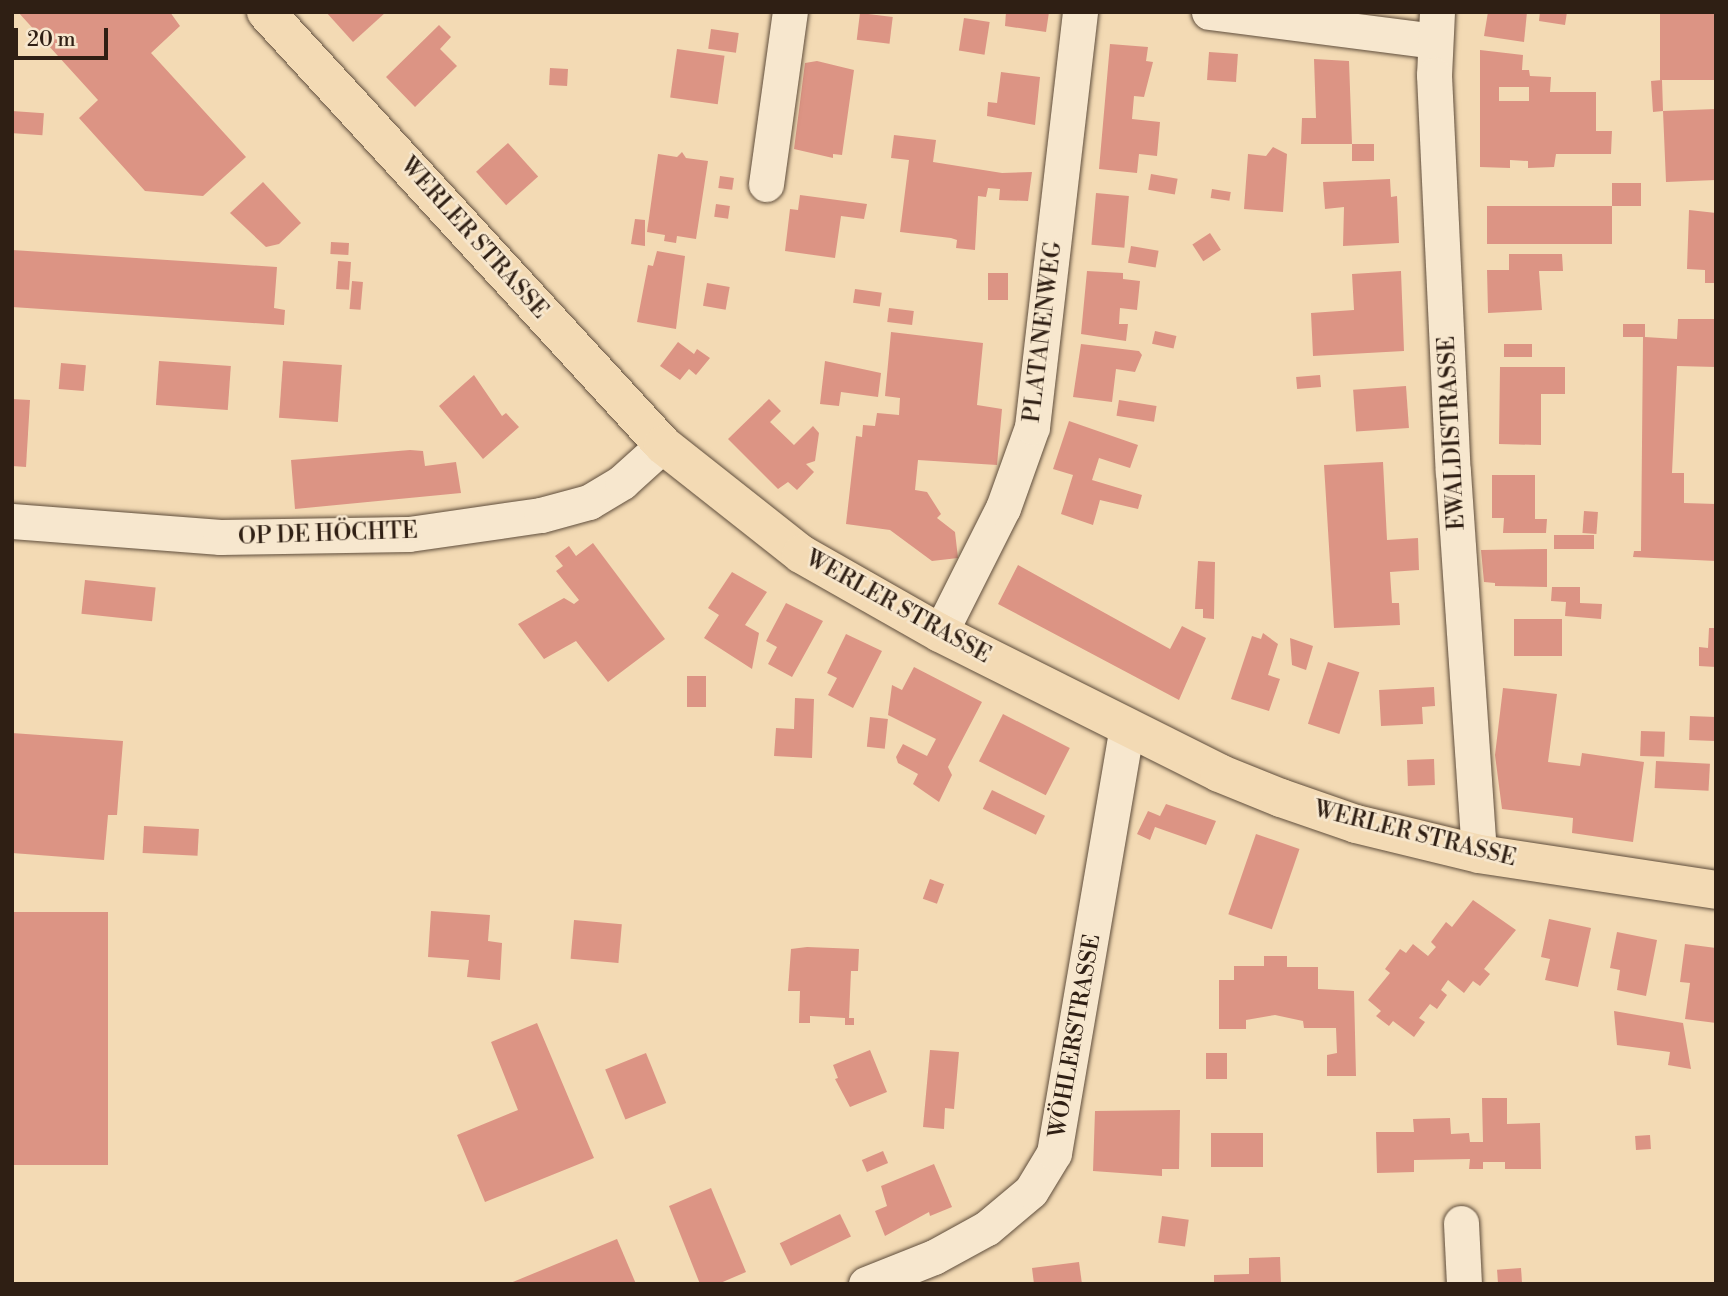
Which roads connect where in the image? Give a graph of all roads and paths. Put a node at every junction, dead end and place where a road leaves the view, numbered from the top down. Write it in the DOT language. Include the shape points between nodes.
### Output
graph roads {
  1 [pos="267,12"];
  2 [pos="790,12"];
  3 [pos="1080,12"];
  4 [pos="1209,12"];
  5 [pos="1435,27"];
  6 [pos="766,184"];
  7 [pos="663,445"];
  8 [pos="12,521"];
  9 [pos="940,634"];
  10 [pos="1127,728"];
  11 [pos="1479,854"];
  12 [pos="1716,890"];
  13 [pos="1461,1223"];
  14 [pos="866,1284"];
  15 [pos="1464,1284"];
  1 -- 7 [label="main road, WERLER STRASSE"];
  2 -- 6 [label="street"];
  3 -- 9 [label="street, PLATANENWEG" via="1032,427 1003,508"];
  4 -- 5 [label="street"];
  5 -- 11 [label="street, EWALDISTRASSE" via="1453,472"];
  7 -- 8 [label="street, OP DE HÖCHTE" via="622,482 589,502 541,515 410,534 220,537"];
  7 -- 9 [label="main road, WERLER STRASSE" via="801,554"];
  9 -- 10 [label="main road, WERLER STRASSE"];
  10 -- 11 [label="main road, WERLER STRASSE" via="1281,798 1356,824"];
  10 -- 14 [label="street, WÖHLERSTRASSE" via="1060,1128 1048,1165 1031,1191 987,1228 934,1257"];
  11 -- 12 [label="main road, WERLER STRASSE"];
  13 -- 15 [label="street"];
}
